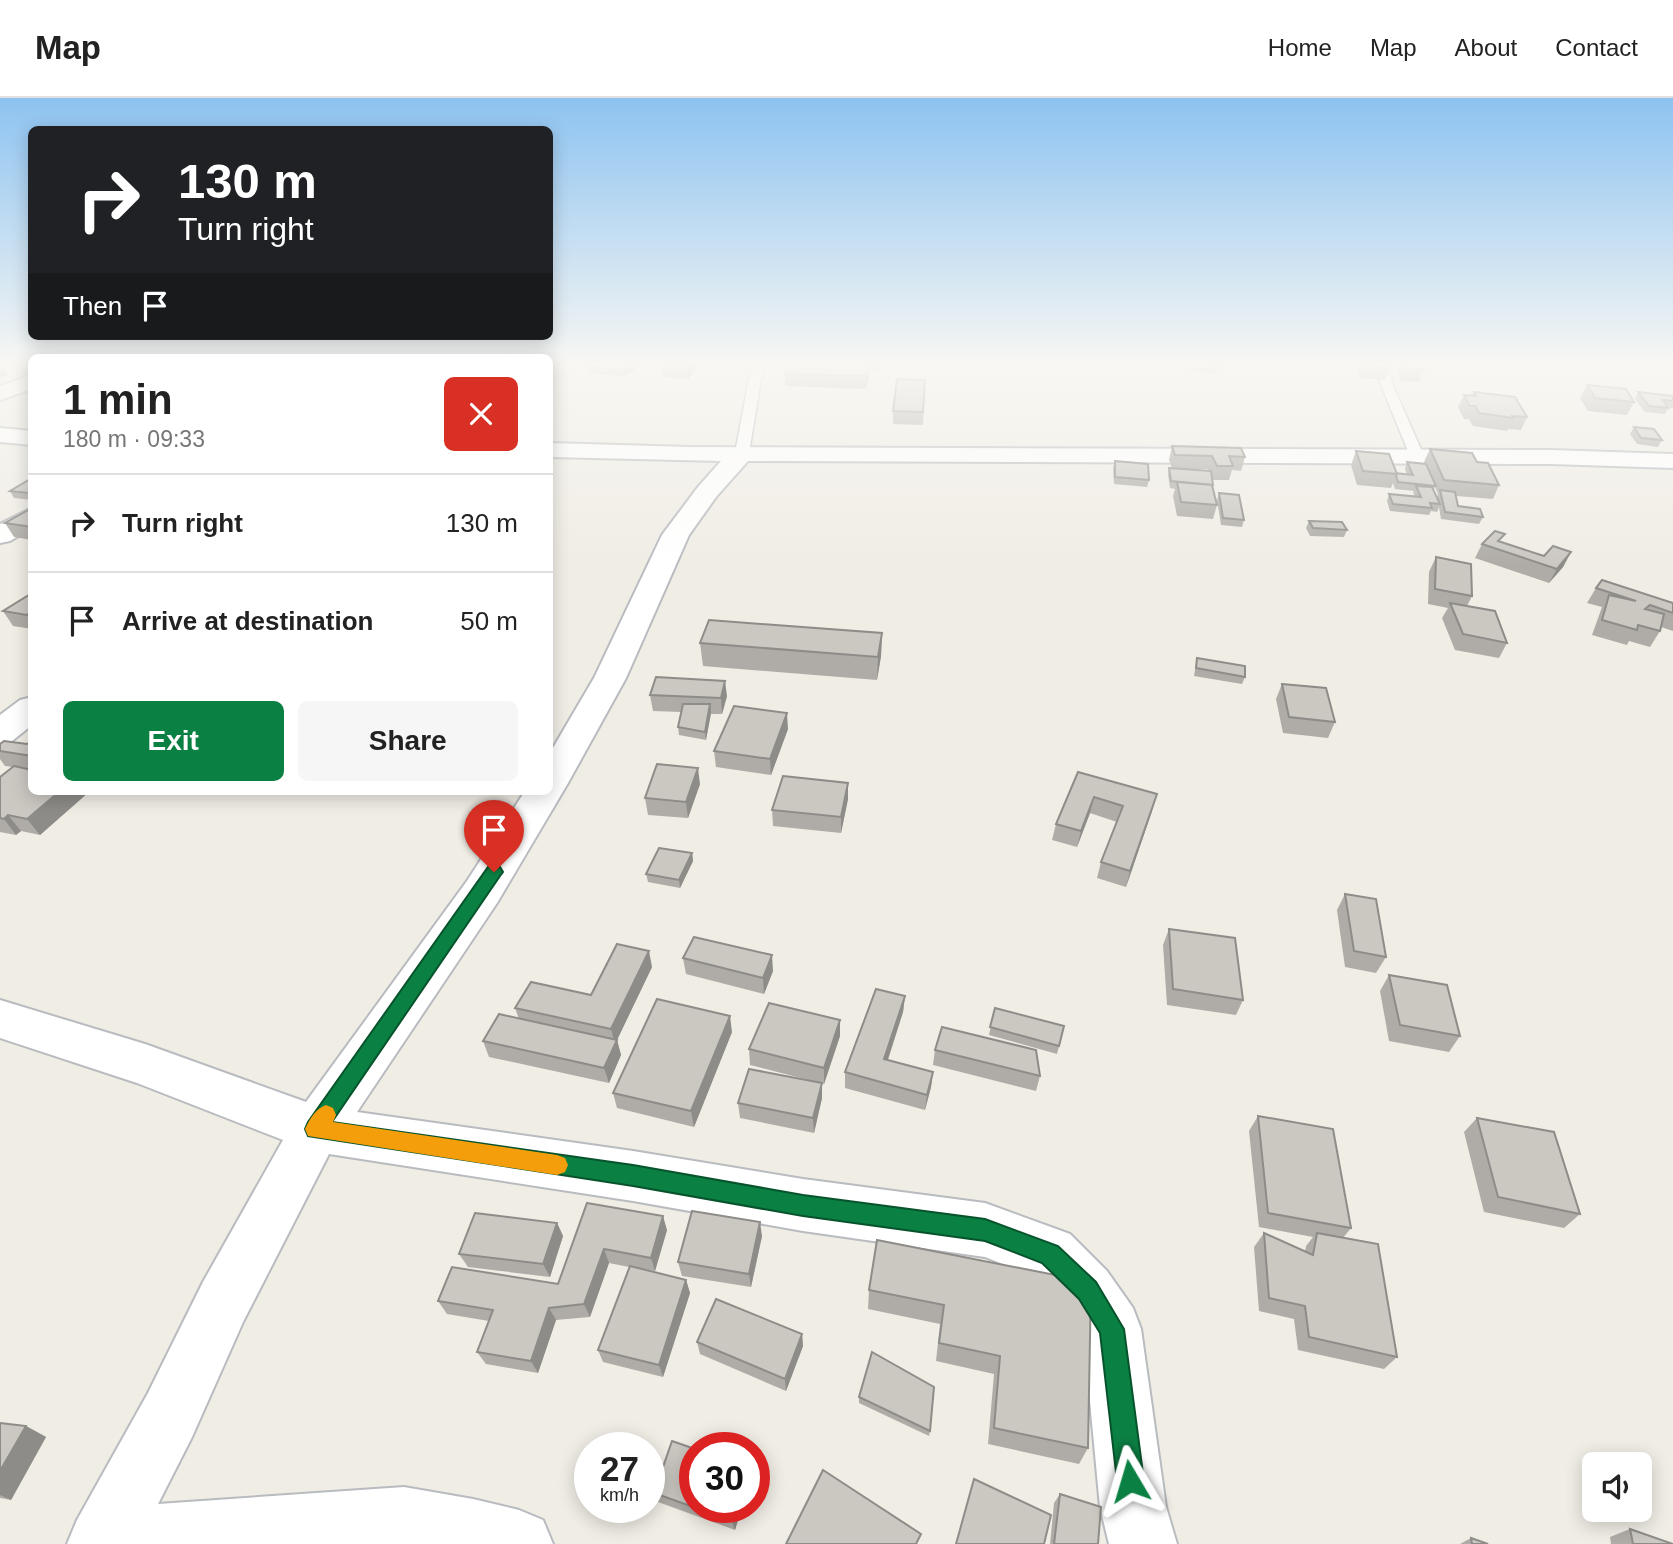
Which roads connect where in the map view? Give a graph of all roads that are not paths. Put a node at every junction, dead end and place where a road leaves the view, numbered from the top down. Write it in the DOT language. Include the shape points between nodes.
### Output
graph roads {
  1 [pos="746,430"];
  2 [pos="1404,430"];
  3 [pos="0,435"];
  4 [pos="28,438"];
  5 [pos="553,450"];
  6 [pos="742,453"];
  7 [pos="1417,456"];
  8 [pos="1673,461"];
  9 [pos="28,518"];
  10 [pos="0,535"];
  11 [pos="28,710"];
  12 [pos="0,733"];
  13 [pos="553,778"];
  14 [pos="542,795"];
  15 [pos="0,1019"];
  16 [pos="316,1129"];
  17 [pos="102,1543"];
  18 [pos="519,1544"];
  19 [pos="1143,1544"];
  1 -- 6 [label="lane"];
  2 -- 7 [label="lane"];
  3 -- 4 [label="street"];
  5 -- 6 [label="street"];
  6 -- 7 [label="street"];
  6 -- 13 [label="street" via="676,535 610,678"];
  7 -- 8 [label="street"];
  9 -- 10 [label="street"];
  11 -- 12 [label="street"];
  14 -- 16 [label="street" via="482,892"];
  15 -- 16 [label="street" via="145,1065"];
  16 -- 17 [label="street"];
  16 -- 19 [label="street" via="985,1230 1049,1254 1087,1291 1112,1329 1133,1507"];
  17 -- 18 [label="street" via="404,1520"];
}
